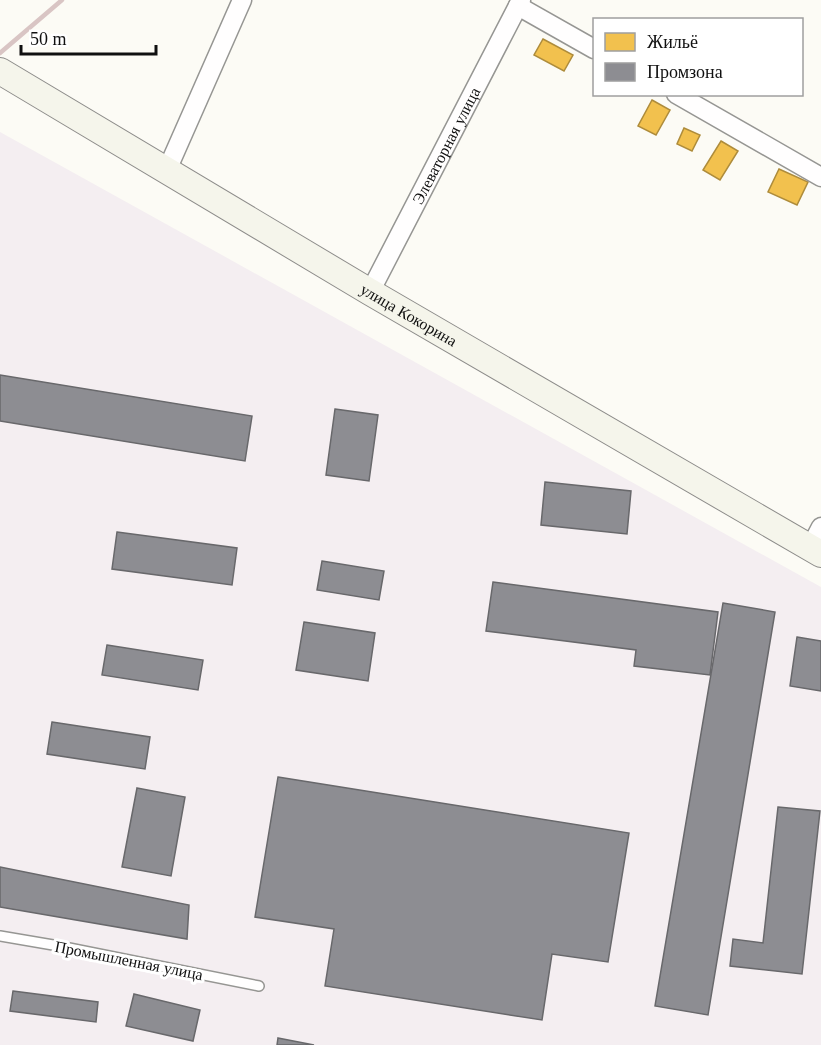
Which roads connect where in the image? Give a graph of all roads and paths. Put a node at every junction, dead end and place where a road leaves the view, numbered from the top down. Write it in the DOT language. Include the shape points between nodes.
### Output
graph roads {
  1 [pos="242,0"];
  2 [pos="519,3"];
  3 [pos="593,48"];
  4 [pos="0,71"];
  5 [pos="679,96"];
  6 [pos="167,170"];
  7 [pos="821,177"];
  8 [pos="370,292"];
  9 [pos="817,543"];
  10 [pos="0,936"];
  11 [pos="259,986"];
  1 -- 6 [label="street"];
  2 -- 3 [label="street"];
  2 -- 8 [label="street, Элеваторная улица"];
  4 -- 6 [label="main road, улица Кокорина"];
  5 -- 7 [label="street"];
  6 -- 8 [label="main road, улица Кокорина"];
  8 -- 9 [label="main road, улица Кокорина"];
  10 -- 11 [label="lane, Промышленная улица"];
}
